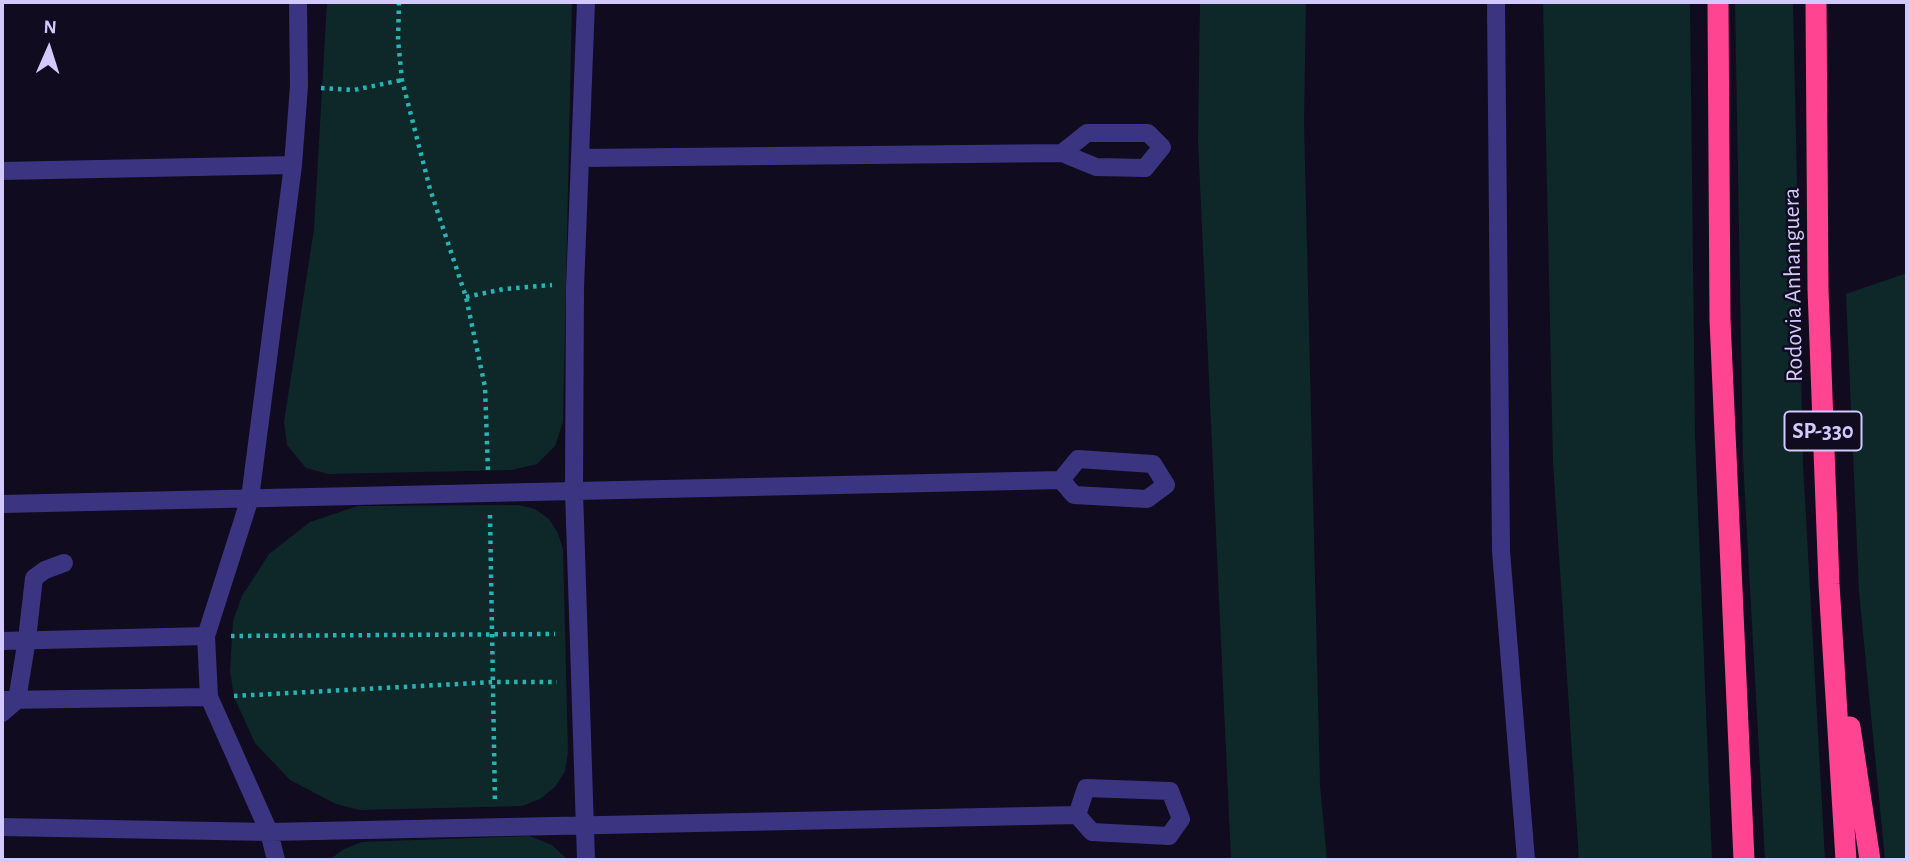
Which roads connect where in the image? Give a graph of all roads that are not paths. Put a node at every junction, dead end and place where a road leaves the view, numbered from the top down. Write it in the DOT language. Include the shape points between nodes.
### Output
graph roads {
  1 [pos="298,2"];
  2 [pos="586,2"];
  3 [pos="1496,2"];
  4 [pos="1718,2"];
  5 [pos="1816,2"];
  6 [pos="1062,153"];
  7 [pos="580,158"];
  8 [pos="293,165"];
  9 [pos="2,171"];
  10 [pos="1060,480"];
  11 [pos="574,491"];
  12 [pos="250,498"];
  13 [pos="2,504"];
  14 [pos="64,563"];
  15 [pos="1829,584"];
  16 [pos="206,636"];
  17 [pos="26,639"];
  18 [pos="2,641"];
  19 [pos="209,697"];
  20 [pos="10,700"];
  21 [pos="2,713"];
  22 [pos="1077,816"];
  23 [pos="583,824"];
  24 [pos="2,827"];
  25 [pos="269,832"];
  26 [pos="276,860"];
  27 [pos="586,860"];
  28 [pos="1526,860"];
  29 [pos="1744,860"];
  30 [pos="1846,860"];
  31 [pos="1870,860"];
  1 -- 8 [label="street" via="299,86"];
  2 -- 7 [label="street"];
  3 -- 28 [label="street" via="1501,551"];
  4 -- 29 [label="highway" via="1720,320"];
  5 -- 15 [label="highway, Rodovia Anhanguera / SP-330" via="1818,289"];
  6 -- 6 [label="street" via="1096,167 1145,168 1162,147 1148,133 1087,133"];
  6 -- 7 [label="street"];
  7 -- 11 [label="street"];
  8 -- 9 [label="street"];
  8 -- 12 [label="street"];
  10 -- 10 [label="street" via="1074,495 1147,499 1166,485 1153,464 1078,459"];
  10 -- 11 [label="street"];
  11 -- 12 [label="street"];
  11 -- 23 [label="street"];
  12 -- 13 [label="street"];
  12 -- 16 [label="street"];
  14 -- 17 [label="street" via="34,579"];
  15 -- 30 [label="highway, Rodovia Anhanguera / SP-330"];
  15 -- 31 [label="highway"];
  16 -- 17 [label="street"];
  16 -- 19 [label="street"];
  17 -- 18 [label="street"];
  17 -- 20 [label="street"];
  19 -- 20 [label="street"];
  19 -- 25 [label="street"];
  20 -- 21 [label="street"];
  22 -- 22 [label="street" via="1092,832 1169,836 1181,819 1170,790 1086,788"];
  22 -- 23 [label="street"];
  23 -- 25 [label="street"];
  23 -- 27 [label="street"];
  24 -- 25 [label="street"];
  25 -- 26 [label="street"];
}
